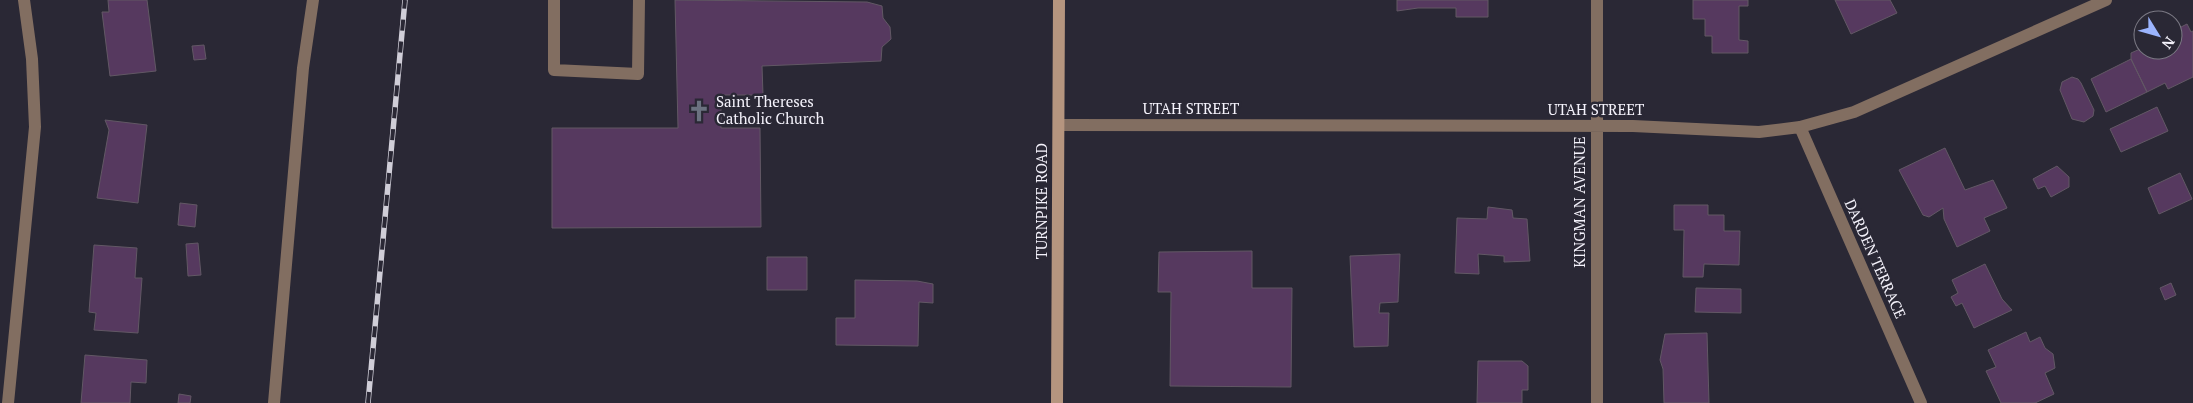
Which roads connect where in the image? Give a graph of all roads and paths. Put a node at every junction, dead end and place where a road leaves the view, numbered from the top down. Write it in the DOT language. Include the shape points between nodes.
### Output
graph roads {
  1 [pos="24,0"];
  2 [pos="313,0"];
  3 [pos="554,0"];
  4 [pos="639,0"];
  5 [pos="1059,0"];
  6 [pos="1597,0"];
  7 [pos="2106,0"];
  8 [pos="1059,125"];
  9 [pos="1596,126"];
  10 [pos="1800,127"];
  11 [pos="8,403"];
  12 [pos="274,403"];
  13 [pos="1058,403"];
  14 [pos="1597,403"];
  15 [pos="1921,403"];
  1 -- 11 [label="street" via="32,59 35,127"];
  2 -- 12 [label="street" via="303,68"];
  3 -- 4 [label="street" via="554,70 638,74"];
  5 -- 8 [label="main road, TURNPIKE ROAD"];
  6 -- 9 [label="street, KINGMAN AVENUE"];
  7 -- 10 [label="street, UTAH STREET" via="1854,112"];
  8 -- 9 [label="street, UTAH STREET"];
  8 -- 13 [label="main road, TURNPIKE ROAD"];
  9 -- 10 [label="street, UTAH STREET" via="1759,132"];
  9 -- 14 [label="street, KINGMAN AVENUE"];
  10 -- 15 [label="street, DARDEN TERRACE"];
}
